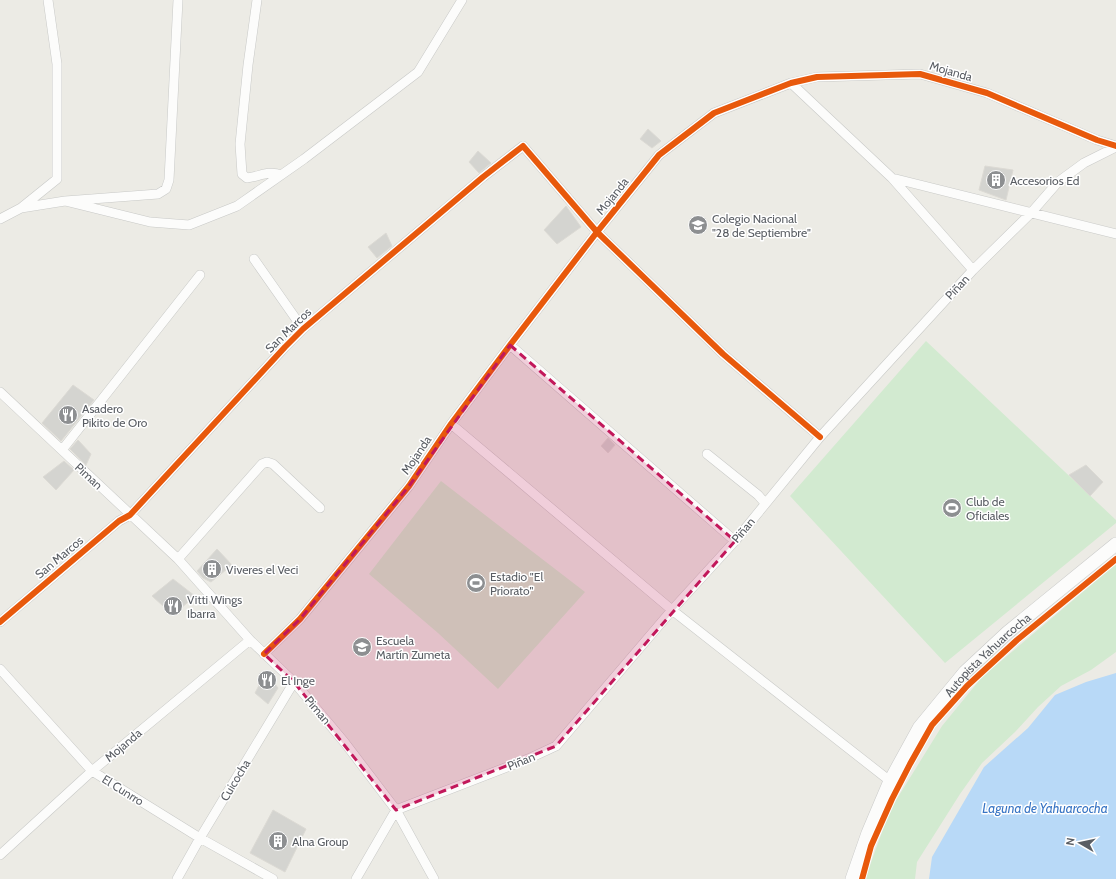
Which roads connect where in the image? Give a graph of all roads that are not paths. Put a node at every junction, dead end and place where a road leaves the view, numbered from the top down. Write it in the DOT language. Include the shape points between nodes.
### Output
graph roads {
  1 [pos="48,0"];
  2 [pos="178,0"];
  3 [pos="257,0"];
  4 [pos="462,0"];
  5 [pos="791,83"];
  6 [pos="1116,147"];
  7 [pos="281,175"];
  8 [pos="892,178"];
  9 [pos="65,201"];
  10 [pos="21,208"];
  11 [pos="1031,213"];
  12 [pos="0,219"];
  13 [pos="597,232"];
  14 [pos="1116,234"];
  15 [pos="254,259"];
  16 [pos="973,270"];
  17 [pos="200,275"];
  18 [pos="303,329"];
  19 [pos="510,345"];
  20 [pos="1,395"];
  21 [pos="451,424"];
  22 [pos="820,437"];
  23 [pos="62,450"];
  24 [pos="708,454"];
  25 [pos="765,503"];
  26 [pos="320,508"];
  27 [pos="130,516"];
  28 [pos="734,541"];
  29 [pos="1116,544"];
  30 [pos="178,559"];
  31 [pos="672,610"];
  32 [pos="0,622"];
  33 [pos="250,640"];
  34 [pos="264,654"];
  35 [pos="0,669"];
  36 [pos="294,682"];
  37 [pos="92,771"];
  38 [pos="890,781"];
  39 [pos="396,810"];
  40 [pos="200,838"];
  41 [pos="0,855"];
  42 [pos="177,879"];
  43 [pos="273,879"];
  44 [pos="356,879"];
  45 [pos="434,879"];
  46 [pos="852,879"];
  1 -- 10 [label="street" via="57,64 57,179"];
  2 -- 9 [label="street" via="169,180 166,189 158,194"];
  3 -- 7 [label="street" via="240,144 242,174 247,178 275,173"];
  4 -- 7 [label="street" via="418,72"];
  5 -- 6 [label="street, Mojanda" via="817,78 920,74 987,94"];
  5 -- 8 [label="street"];
  5 -- 13 [label="street, Mojanda" via="714,113 659,155"];
  6 -- 11 [label="street, Piñan" via="1084,162 1058,182"];
  7 -- 9 [label="street" via="236,206 189,225 150,222"];
  8 -- 11 [label="street"];
  8 -- 16 [label="street"];
  9 -- 10 [label="street"];
  10 -- 12 [label="street"];
  11 -- 14 [label="street"];
  11 -- 16 [label="street, Piñan"];
  13 -- 18 [label="street, San Marcos" via="523,146"];
  13 -- 19 [label="street, Mojanda"];
  13 -- 22 [label="street" via="723,354"];
  15 -- 18 [label="street"];
  16 -- 22 [label="street, Piñan"];
  17 -- 23 [label="street"];
  18 -- 27 [label="street, San Marcos"];
  19 -- 21 [label="street, Mojanda"];
  19 -- 28 [label="street"];
  20 -- 23 [label="street, Piman"];
  21 -- 31 [label="street"];
  21 -- 34 [label="street, Mojanda" via="409,486 300,619"];
  22 -- 25 [label="street, Piñan"];
  23 -- 27 [label="street, Piman"];
  24 -- 25 [label="street"];
  25 -- 28 [label="street, Piñan"];
  26 -- 30 [label="street" via="273,464 267,462 262,464"];
  27 -- 30 [label="street, Piman"];
  27 -- 32 [label="street, San Marcos" via="120,521"];
  28 -- 31 [label="street, Piñan"];
  29 -- 38 [label="street, Autopista Yahuarcocha" via="1008,632 965,672 919,728"];
  30 -- 33 [label="street, Piman"];
  31 -- 38 [label="street"];
  31 -- 39 [label="street, Piñan" via="556,746"];
  33 -- 34 [label="street, Piman"];
  33 -- 37 [label="street, Mojanda"];
  34 -- 36 [label="street, Piman"];
  35 -- 37 [label="street, El Cunrro"];
  36 -- 39 [label="street, Piman"];
  36 -- 40 [label="street, Cuicocha"];
  37 -- 40 [label="street, El Cunrro"];
  37 -- 41 [label="street, Mojanda"];
  38 -- 46 [label="street, Autopista Yahuarcocha"];
  39 -- 44 [label="street"];
  39 -- 45 [label="street, Piman"];
  40 -- 42 [label="street, Cuicocha"];
  40 -- 43 [label="street, El Cunrro"];
}
